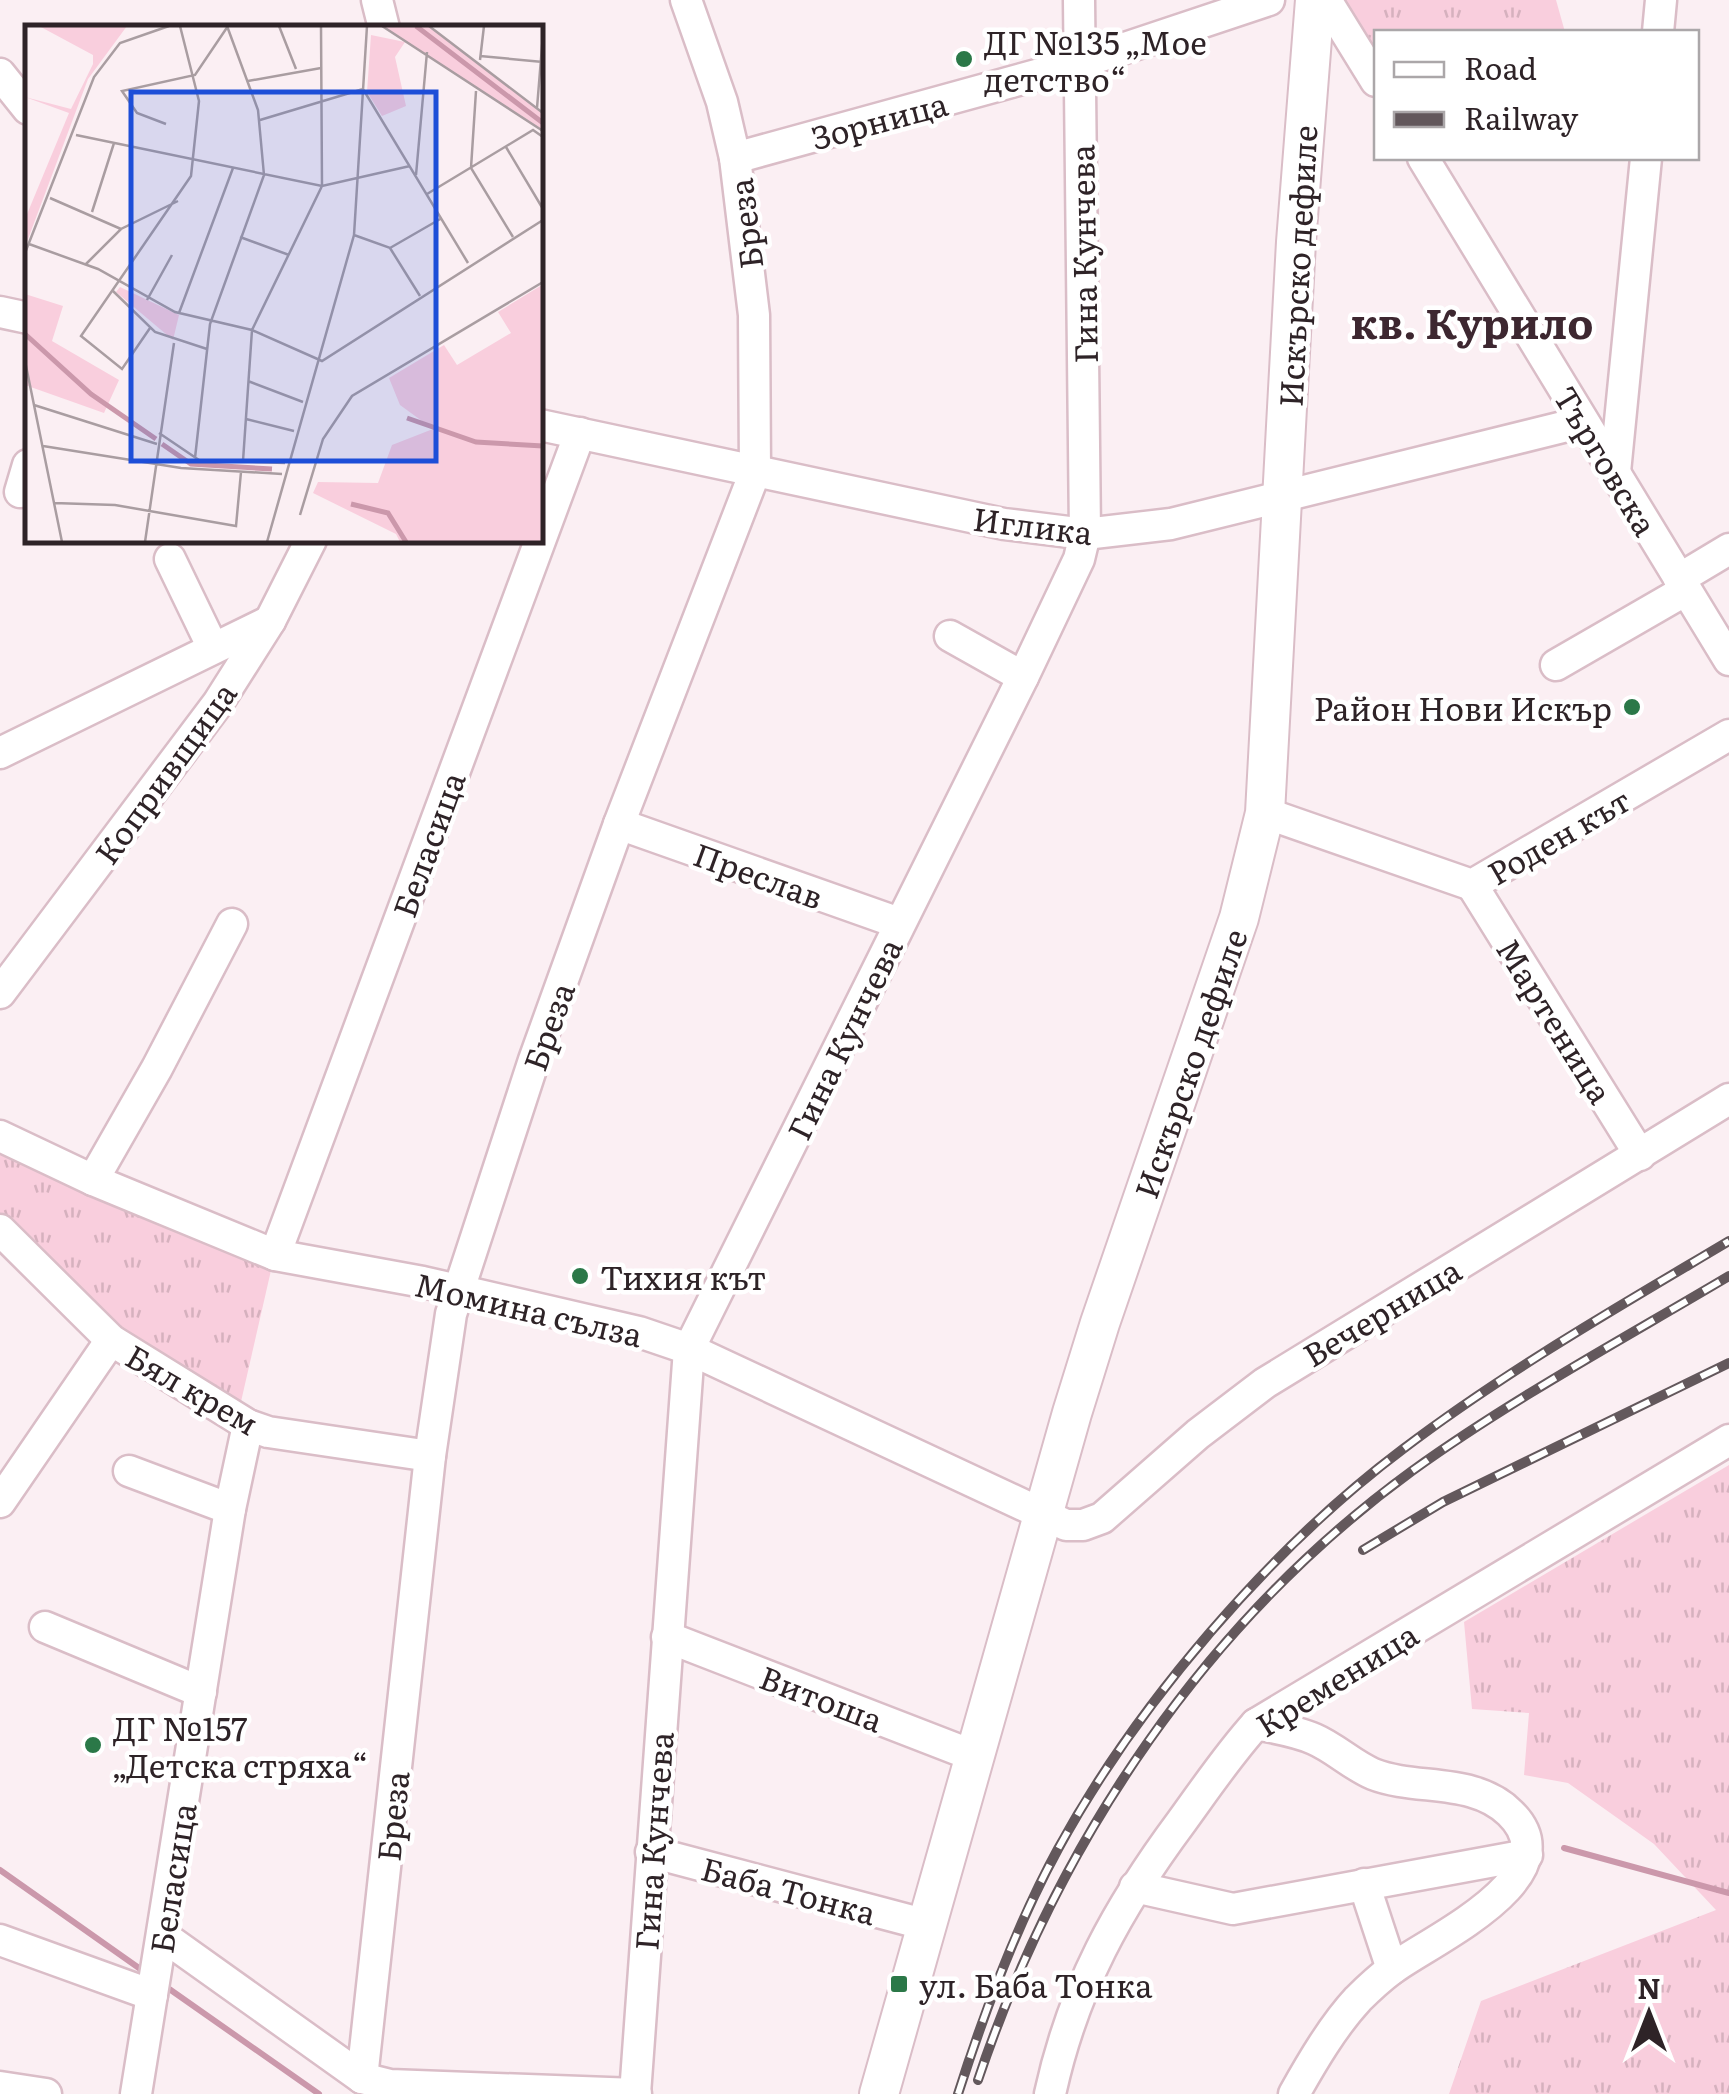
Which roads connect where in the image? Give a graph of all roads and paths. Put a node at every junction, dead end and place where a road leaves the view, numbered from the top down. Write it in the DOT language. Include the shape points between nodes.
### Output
graph roads {
  1 [pos="377,0"];
  2 [pos="686,0"];
  3 [pos="1080,0"];
  4 [pos="1270,0"];
  5 [pos="1315,0"];
  6 [pos="1326,0"];
  7 [pos="1661,0"];
  8 [pos="383,25"];
  9 [pos="1658,30"];
  10 [pos="1080,63"];
  11 [pos="0,74"];
  12 [pos="1374,78"];
  13 [pos="25,106"];
  14 [pos="736,158"];
  15 [pos="1424,160"];
  16 [pos="1646,160"];
  17 [pos="0,312"];
  18 [pos="25,317"];
  19 [pos="1583,422"];
  20 [pos="542,425"];
  21 [pos="580,434"];
  22 [pos="755,472"];
  23 [pos="1616,472"];
  24 [pos="1284,496"];
  25 [pos="1085,534"];
  26 [pos="542,536"];
  27 [pos="310,542"];
  28 [pos="540,542"];
  29 [pos="1729,549"];
  30 [pos="170,559"];
  31 [pos="1682,585"];
  32 [pos="270,622"];
  33 [pos="950,636"];
  34 [pos="213,648"];
  35 [pos="1729,660"];
  36 [pos="1556,665"];
  37 [pos="1023,676"];
  38 [pos="1729,735"];
  39 [pos="0,753"];
  40 [pos="1265,814"];
  41 [pos="619,824"];
  42 [pos="1472,886"];
  43 [pos="900,923"];
  44 [pos="232,924"];
  45 [pos="0,993"];
  46 [pos="1729,1098"];
  47 [pos="0,1136"];
  48 [pos="1640,1155"];
  49 [pos="93,1180"];
  50 [pos="0,1230"];
  51 [pos="275,1255"];
  52 [pos="458,1291"];
  53 [pos="110,1340"];
  54 [pos="688,1348"];
  55 [pos="248,1425"];
  56 [pos="1729,1440"];
  57 [pos="430,1456"];
  58 [pos="129,1471"];
  59 [pos="0,1502"];
  60 [pos="230,1508"];
  61 [pos="1046,1516"];
  62 [pos="45,1626"];
  63 [pos="666,1637"];
  64 [pos="200,1692"];
  65 [pos="1256,1724"];
  66 [pos="977,1757"];
  67 [pos="651,1852"];
  68 [pos="1528,1855"];
  69 [pos="1364,1884"];
  70 [pos="1134,1887"];
  71 [pos="927,1926"];
  72 [pos="163,1936"];
  73 [pos="0,1940"];
  74 [pos="1392,1970"];
  75 [pos="152,1995"];
  76 [pos="362,2078"];
  77 [pos="0,2087"];
  78 [pos="1060,2093"];
  79 [pos="46,2094"];
  80 [pos="136,2094"];
  81 [pos="635,2094"];
  82 [pos="879,2094"];
  83 [pos="1294,2094"];
  1 -- 8 [label="street"];
  2 -- 14 [label="street, Бреза"];
  3 -- 10 [label="street, Гина Кунчева"];
  4 -- 10 [label="street, Зорница"];
  5 -- 24 [label="main road, Искърско дефиле"];
  6 -- 12 [label="street"];
  7 -- 9 [label="street"];
  10 -- 14 [label="street, Зорница"];
  10 -- 25 [label="street, Гина Кунчева"];
  11 -- 13 [label="street"];
  14 -- 22 [label="street, Бреза" via="754,315"];
  15 -- 19 [label="street, Търговска"];
  16 -- 23 [label="street"];
  17 -- 18 [label="street"];
  19 -- 23 [label="street, Търговска"];
  19 -- 24 [label="street, Иглика"];
  20 -- 21 [label="street, Иглика"];
  21 -- 22 [label="street, Иглика"];
  21 -- 26 [label="street, Беласица"];
  22 -- 25 [label="street, Иглика" via="1004,524"];
  22 -- 41 [label="street, Бреза"];
  23 -- 31 [label="street, Търговска"];
  24 -- 25 [label="street, Иглика" via="1171,524"];
  24 -- 40 [label="main road, Искърско дефиле"];
  25 -- 37 [label="street, Гина Кунчева"];
  27 -- 32 [label="street, Копривщица"];
  28 -- 51 [label="street, Беласица"];
  29 -- 31 [label="street"];
  30 -- 34 [label="street"];
  31 -- 35 [label="street, Търговска"];
  31 -- 36 [label="street"];
  32 -- 34 [label="street"];
  32 -- 45 [label="street, Копривщица" via="218,703"];
  33 -- 37 [label="street"];
  34 -- 39 [label="street"];
  37 -- 43 [label="street, Гина Кунчева"];
  38 -- 42 [label="street, Роден кът"];
  40 -- 42 [label="street, Роден кът"];
  40 -- 61 [label="main road, Искърско дефиле" via="1238,918 1100,1323"];
  41 -- 43 [label="street, Преслав"];
  41 -- 52 [label="street, Бреза"];
  42 -- 48 [label="street, Мартеница"];
  43 -- 54 [label="street, Гина Кунчева"];
  44 -- 49 [label="street"];
  46 -- 48 [label="street, Вечерница"];
  47 -- 49 [label="street, Момина сълза"];
  48 -- 61 [label="street, Вечерница" via="1265,1383 1102,1518 1066,1525"];
  49 -- 51 [label="street, Момина сълза"];
  50 -- 53 [label="street, Бял крем"];
  51 -- 52 [label="street, Момина сълза"];
  52 -- 54 [label="street, Момина сълза"];
  52 -- 57 [label="street, Бреза"];
  53 -- 55 [label="street, Бял крем"];
  53 -- 59 [label="street"];
  54 -- 61 [label="street, Момина сълза"];
  54 -- 63 [label="street, Гина Кунчева"];
  55 -- 57 [label="street, Бял крем"];
  55 -- 60 [label="street, Беласица"];
  56 -- 65 [label="street, Кременица"];
  57 -- 76 [label="street, Бреза"];
  58 -- 60 [label="street"];
  60 -- 64 [label="street, Беласица"];
  61 -- 66 [label="main road, Искърско дефиле"];
  62 -- 64 [label="street"];
  63 -- 66 [label="street, Витоша"];
  63 -- 67 [label="street, Гина Кунчева"];
  64 -- 72 [label="street, Беласица"];
  65 -- 68 [label="street" via="1317,1740 1375,1775 1470,1792 1495,1803 1525,1832"];
  65 -- 70 [label="street, Кременица"];
  66 -- 71 [label="main road, Искърско дефиле"];
  67 -- 71 [label="street, Баба Тонка"];
  67 -- 81 [label="street, Гина Кунчева"];
  68 -- 69 [label="street"];
  68 -- 74 [label="street" via="1497,1899"];
  69 -- 70 [label="street" via="1233,1909"];
  69 -- 74 [label="street"];
  70 -- 78 [label="street, Кременица" via="1088,1971"];
  71 -- 82 [label="main road, Искърско дефиле"];
  72 -- 75 [label="street, Беласица"];
  72 -- 76 [label="street"];
  73 -- 75 [label="street"];
  74 -- 83 [label="street" via="1356,2001"];
  75 -- 80 [label="street, Беласица"];
  76 -- 81 [label="street" via="390,2085"];
  77 -- 79 [label="street"];
}
